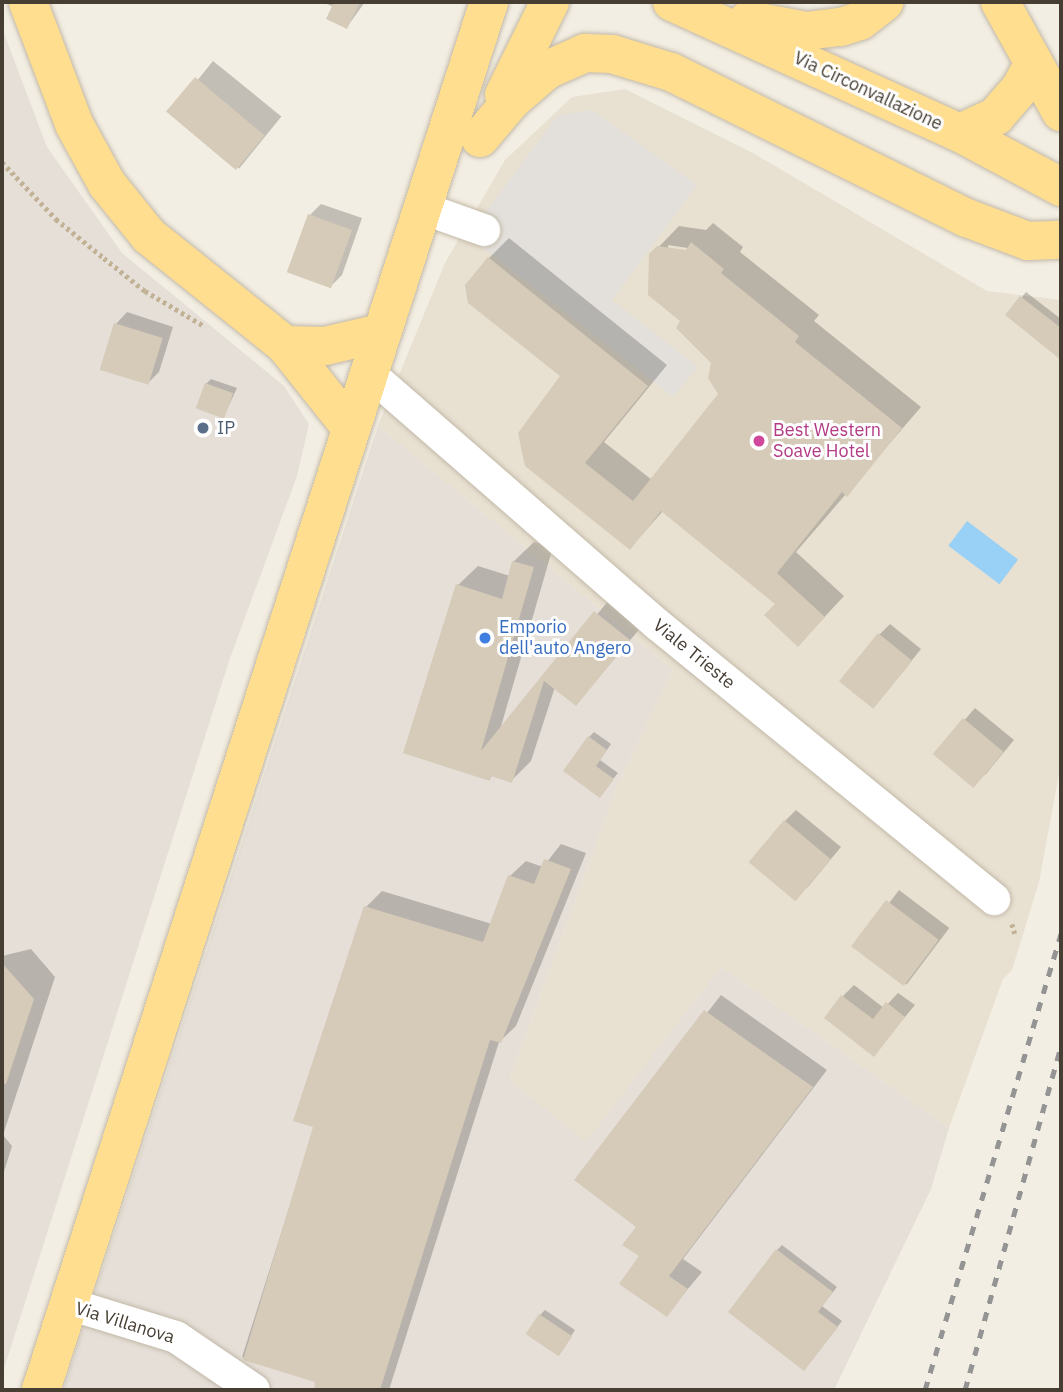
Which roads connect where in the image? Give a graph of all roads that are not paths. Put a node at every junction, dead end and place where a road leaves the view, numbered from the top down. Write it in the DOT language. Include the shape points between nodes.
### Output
graph roads {
  1 [pos="28,2"];
  2 [pos="48,2"];
  3 [pos="489,2"];
  4 [pos="550,2"];
  5 [pos="884,2"];
  6 [pos="1000,2"];
  7 [pos="675,3"];
  8 [pos="47,44"];
  9 [pos="1033,64"];
  10 [pos="1061,112"];
  11 [pos="960,133"];
  12 [pos="480,138"];
  13 [pos="1061,187"];
  14 [pos="439,214"];
  15 [pos="484,230"];
  16 [pos="1061,240"];
  17 [pos="399,279"];
  18 [pos="381,333"];
  19 [pos="285,345"];
  20 [pos="369,373"];
  21 [pos="351,428"];
  22 [pos="994,899"];
  23 [pos="69,1304"];
  24 [pos="41,1390"];
  25 [pos="254,1390"];
  1 -- 8 [label="main road"];
  2 -- 8 [label="main road"];
  3 -- 17 [label="main road"];
  4 -- 12 [label="main road"];
  5 -- 7 [label="main road" via="860,21 806,31"];
  6 -- 9 [label="main road"];
  7 -- 11 [label="main road, Via Circonvallazione"];
  8 -- 19 [label="main road" via="74,124 107,184 149,236"];
  9 -- 10 [label="main road"];
  9 -- 11 [label="main road" via="1021,87 996,116"];
  11 -- 13 [label="main road, Via Circonvallazione"];
  12 -- 14 [label="main road"];
  12 -- 16 [label="main road" via="512,100 547,70 585,53 611,54 671,72 967,218 1028,241"];
  14 -- 15 [label="street"];
  14 -- 17 [label="main road"];
  17 -- 18 [label="main road"];
  18 -- 19 [label="main road" via="324,346"];
  18 -- 20 [label="main road"];
  19 -- 21 [label="main road"];
  20 -- 21 [label="main road"];
  20 -- 22 [label="street, Viale Trieste" via="658,625"];
  21 -- 23 [label="main road"];
  23 -- 24 [label="main road, Via Villanova"];
  23 -- 25 [label="street, Via Villanova" via="176,1337"];
}
